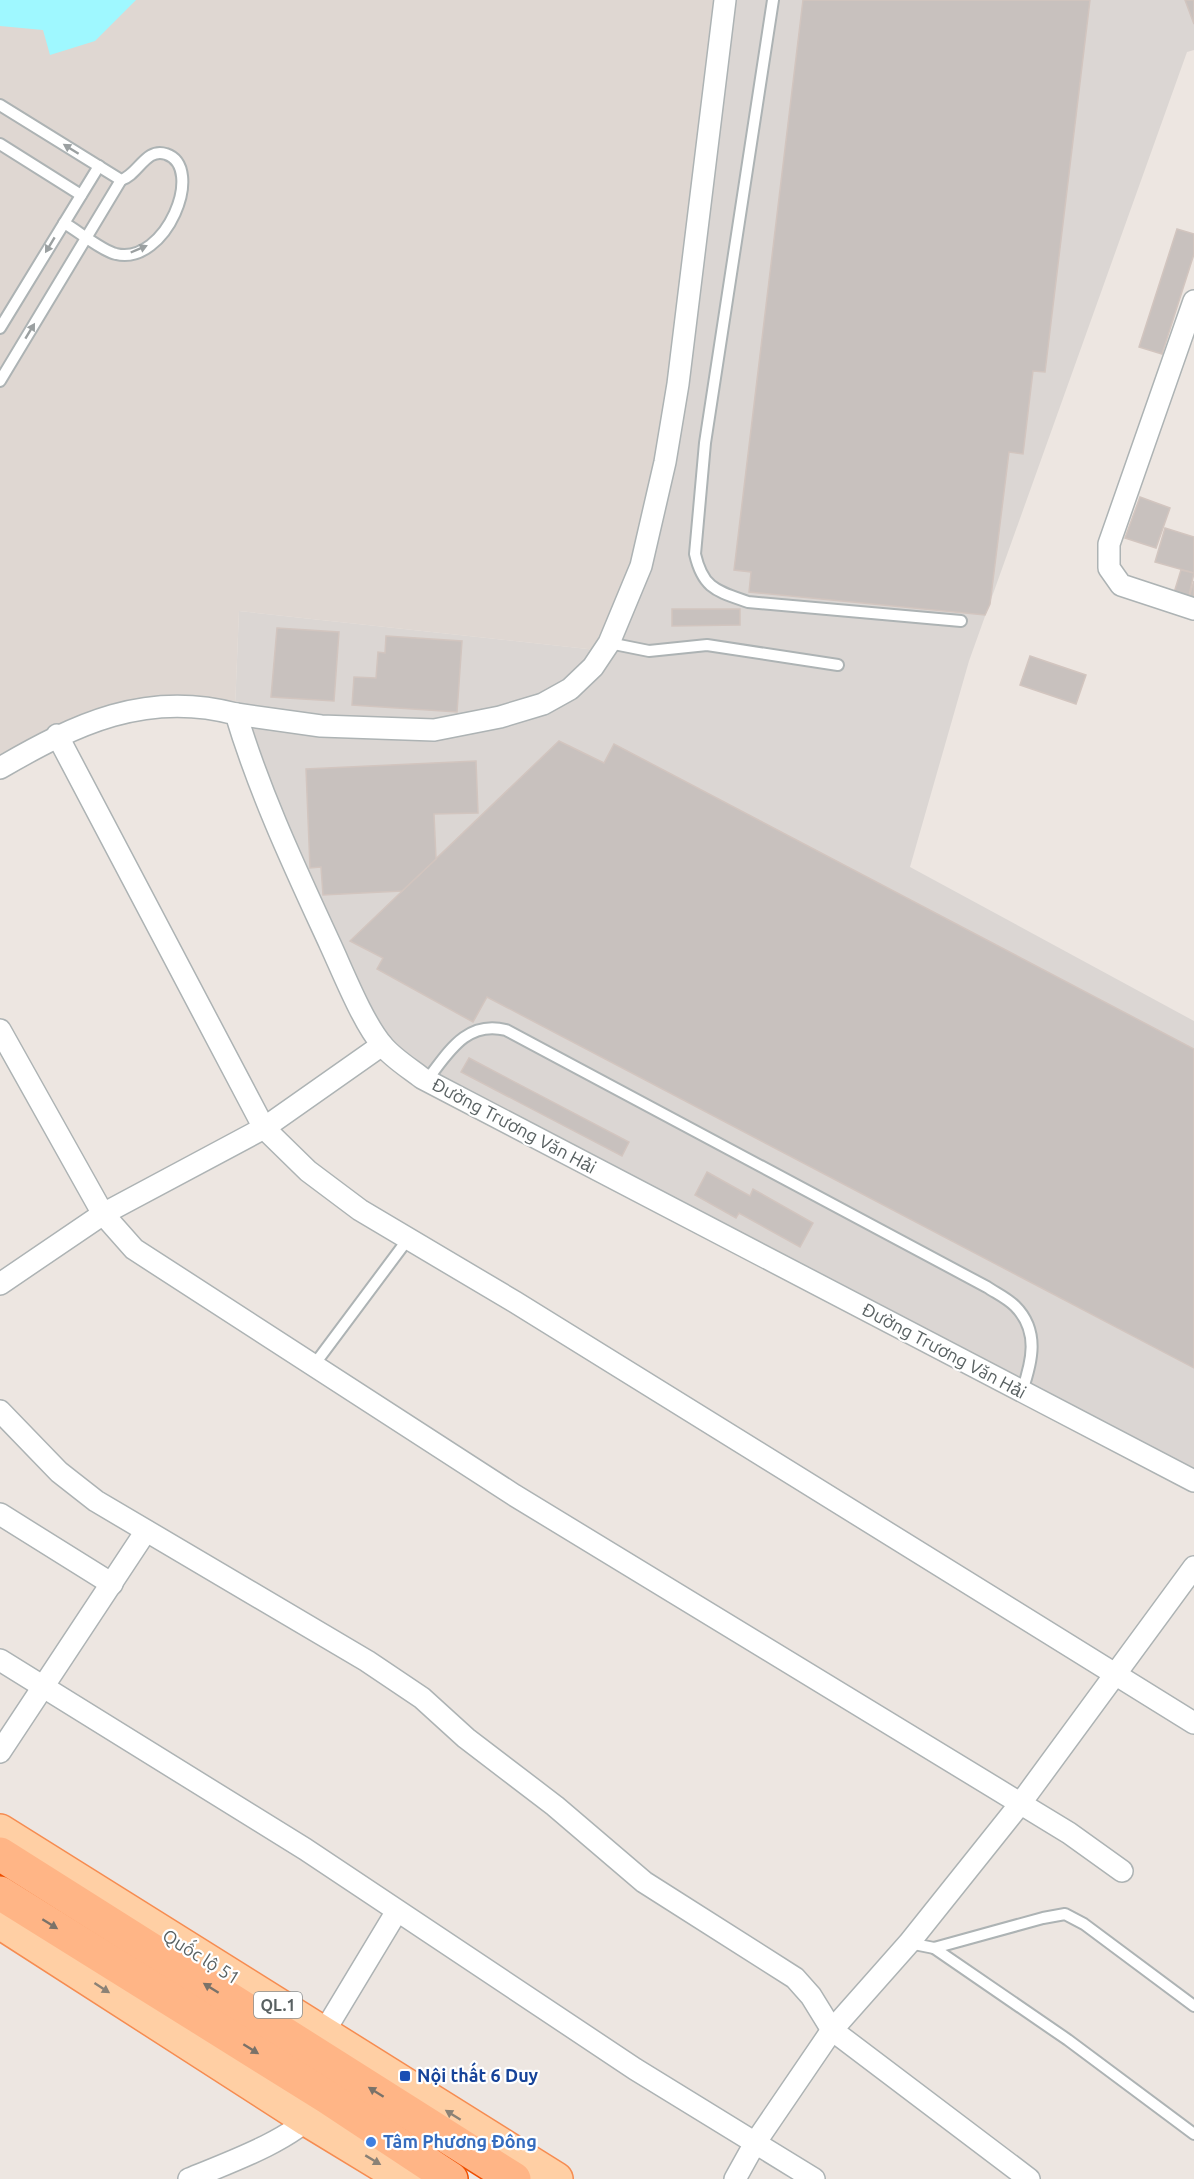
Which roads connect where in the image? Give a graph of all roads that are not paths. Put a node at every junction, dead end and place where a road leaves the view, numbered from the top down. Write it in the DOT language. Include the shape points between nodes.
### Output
graph roads {
  1 [pos="725,0"];
  2 [pos="773,0"];
  3 [pos="0,105"];
  4 [pos="0,144"];
  5 [pos="99,166"];
  6 [pos="121,180"];
  7 [pos="81,195"];
  8 [pos="64,222"];
  9 [pos="87,236"];
  10 [pos="1194,301"];
  11 [pos="0,328"];
  12 [pos="0,381"];
  13 [pos="1194,609"];
  14 [pos="961,621"];
  15 [pos="609,643"];
  16 [pos="838,665"];
  17 [pos="236,714"];
  18 [pos="57,735"];
  19 [pos="0,768"];
  20 [pos="0,1030"];
  21 [pos="382,1045"];
  22 [pos="427,1080"];
  23 [pos="264,1128"];
  24 [pos="103,1214"];
  25 [pos="408,1239"];
  26 [pos="0,1284"];
  27 [pos="314,1365"];
  28 [pos="1022,1391"];
  29 [pos="0,1411"];
  30 [pos="1194,1481"];
  31 [pos="0,1514"];
  32 [pos="146,1531"];
  33 [pos="1194,1567"];
  34 [pos="112,1584"];
  35 [pos="0,1659"];
  36 [pos="1118,1674"];
  37 [pos="44,1686"];
  38 [pos="1194,1723"];
  39 [pos="0,1752"];
  40 [pos="1020,1804"];
  41 [pos="0,1831"];
  42 [pos="0,1854"];
  43 [pos="1122,1871"];
  44 [pos="0,1893"];
  45 [pos="397,1911"];
  46 [pos="0,1922"];
  47 [pos="909,1943"];
  48 [pos="934,1948"];
  49 [pos="1194,2006"];
  50 [pos="832,2031"];
  51 [pos="318,2043"];
  52 [pos="318,2109"];
  53 [pos="1194,2134"];
  54 [pos="755,2143"];
  55 [pos="441,2177"];
  56 [pos="189,2179"];
  57 [pos="405,2179"];
  58 [pos="514,2179"];
  59 [pos="556,2179"];
  60 [pos="735,2179"];
  61 [pos="814,2179"];
  62 [pos="1029,2179"];
  1 -- 15 [label="street" via="665,462 641,566"];
  2 -- 14 [label="lane" via="705,443 695,554 698,568 715,590 748,602"];
  5 -- 3 [label="lane, one-way"];
  4 -- 7 [label="lane"];
  5 -- 6 [label="lane"];
  5 -- 7 [label="lane"];
  6 -- 9 [label="lane"];
  9 -- 6 [label="lane, one-way" via="114,254 126,255 148,246 164,233 176,215 182,174 180,165 167,154 154,153 131,177"];
  7 -- 8 [label="lane"];
  8 -- 9 [label="lane"];
  8 -- 11 [label="lane, one-way"];
  12 -- 9 [label="lane, one-way"];
  10 -- 13 [label="street" via="1109,544 1109,568 1121,585"];
  15 -- 16 [label="lane" via="649,651 707,645"];
  15 -- 17 [label="street" via="593,667 570,689 543,704 434,730 321,726"];
  17 -- 18 [label="street" via="205,706 131,710"];
  17 -- 21 [label="street, Đường Trương Văn Hải" via="267,804 350,988"];
  18 -- 19 [label="street"];
  18 -- 23 [label="street"];
  20 -- 24 [label="street"];
  21 -- 22 [label="street, Đường Trương Văn Hải"];
  21 -- 23 [label="street"];
  22 -- 28 [label="street, Đường Trương Văn Hải"];
  22 -- 28 [label="lane" via="454,1044 467,1034 488,1027 506,1030 987,1287 1015,1306 1028,1328 1031,1343 1032,1360"];
  23 -- 24 [label="street"];
  23 -- 25 [label="street" via="325,1184"];
  24 -- 26 [label="street"];
  24 -- 27 [label="street" via="142,1255"];
  25 -- 27 [label="lane"];
  25 -- 36 [label="street"];
  27 -- 40 [label="street" via="514,1495"];
  28 -- 30 [label="street, Đường Trương Văn Hải"];
  29 -- 32 [label="street" via="59,1472 96,1501"];
  31 -- 34 [label="street"];
  32 -- 34 [label="street"];
  32 -- 50 [label="street" via="367,1661 422,1698 644,1882 795,1978 812,1996"];
  33 -- 36 [label="street"];
  34 -- 37 [label="street"];
  35 -- 37 [label="street"];
  36 -- 38 [label="street"];
  36 -- 40 [label="street"];
  37 -- 39 [label="street"];
  37 -- 45 [label="street"];
  40 -- 43 [label="street"];
  40 -- 47 [label="street"];
  41 -- 51 [label="main road, Quốc lộ 51 / QL.1"];
  51 -- 42 [label="highway, Quốc lộ 51 / QL.1, one-way"];
  44 -- 52 [label="highway, one-way"];
  45 -- 51 [label="street"];
  45 -- 54 [label="street" via="625,2063"];
  46 -- 52 [label="main road, one-way"];
  47 -- 48 [label="lane"];
  47 -- 50 [label="street"];
  48 -- 49 [label="lane" via="1065,1914"];
  48 -- 53 [label="lane" via="1068,2040"];
  50 -- 54 [label="street"];
  50 -- 62 [label="street"];
  58 -- 51 [label="highway, Quốc lộ 51 / QL.1, one-way"];
  59 -- 51 [label="main road, Quốc lộ 51 / QL.1, one-way"];
  52 -- 55 [label="highway"];
  52 -- 56 [label="street" via="257,2150"];
  52 -- 57 [label="main road, one-way"];
  54 -- 60 [label="street"];
  54 -- 61 [label="street"];
}
